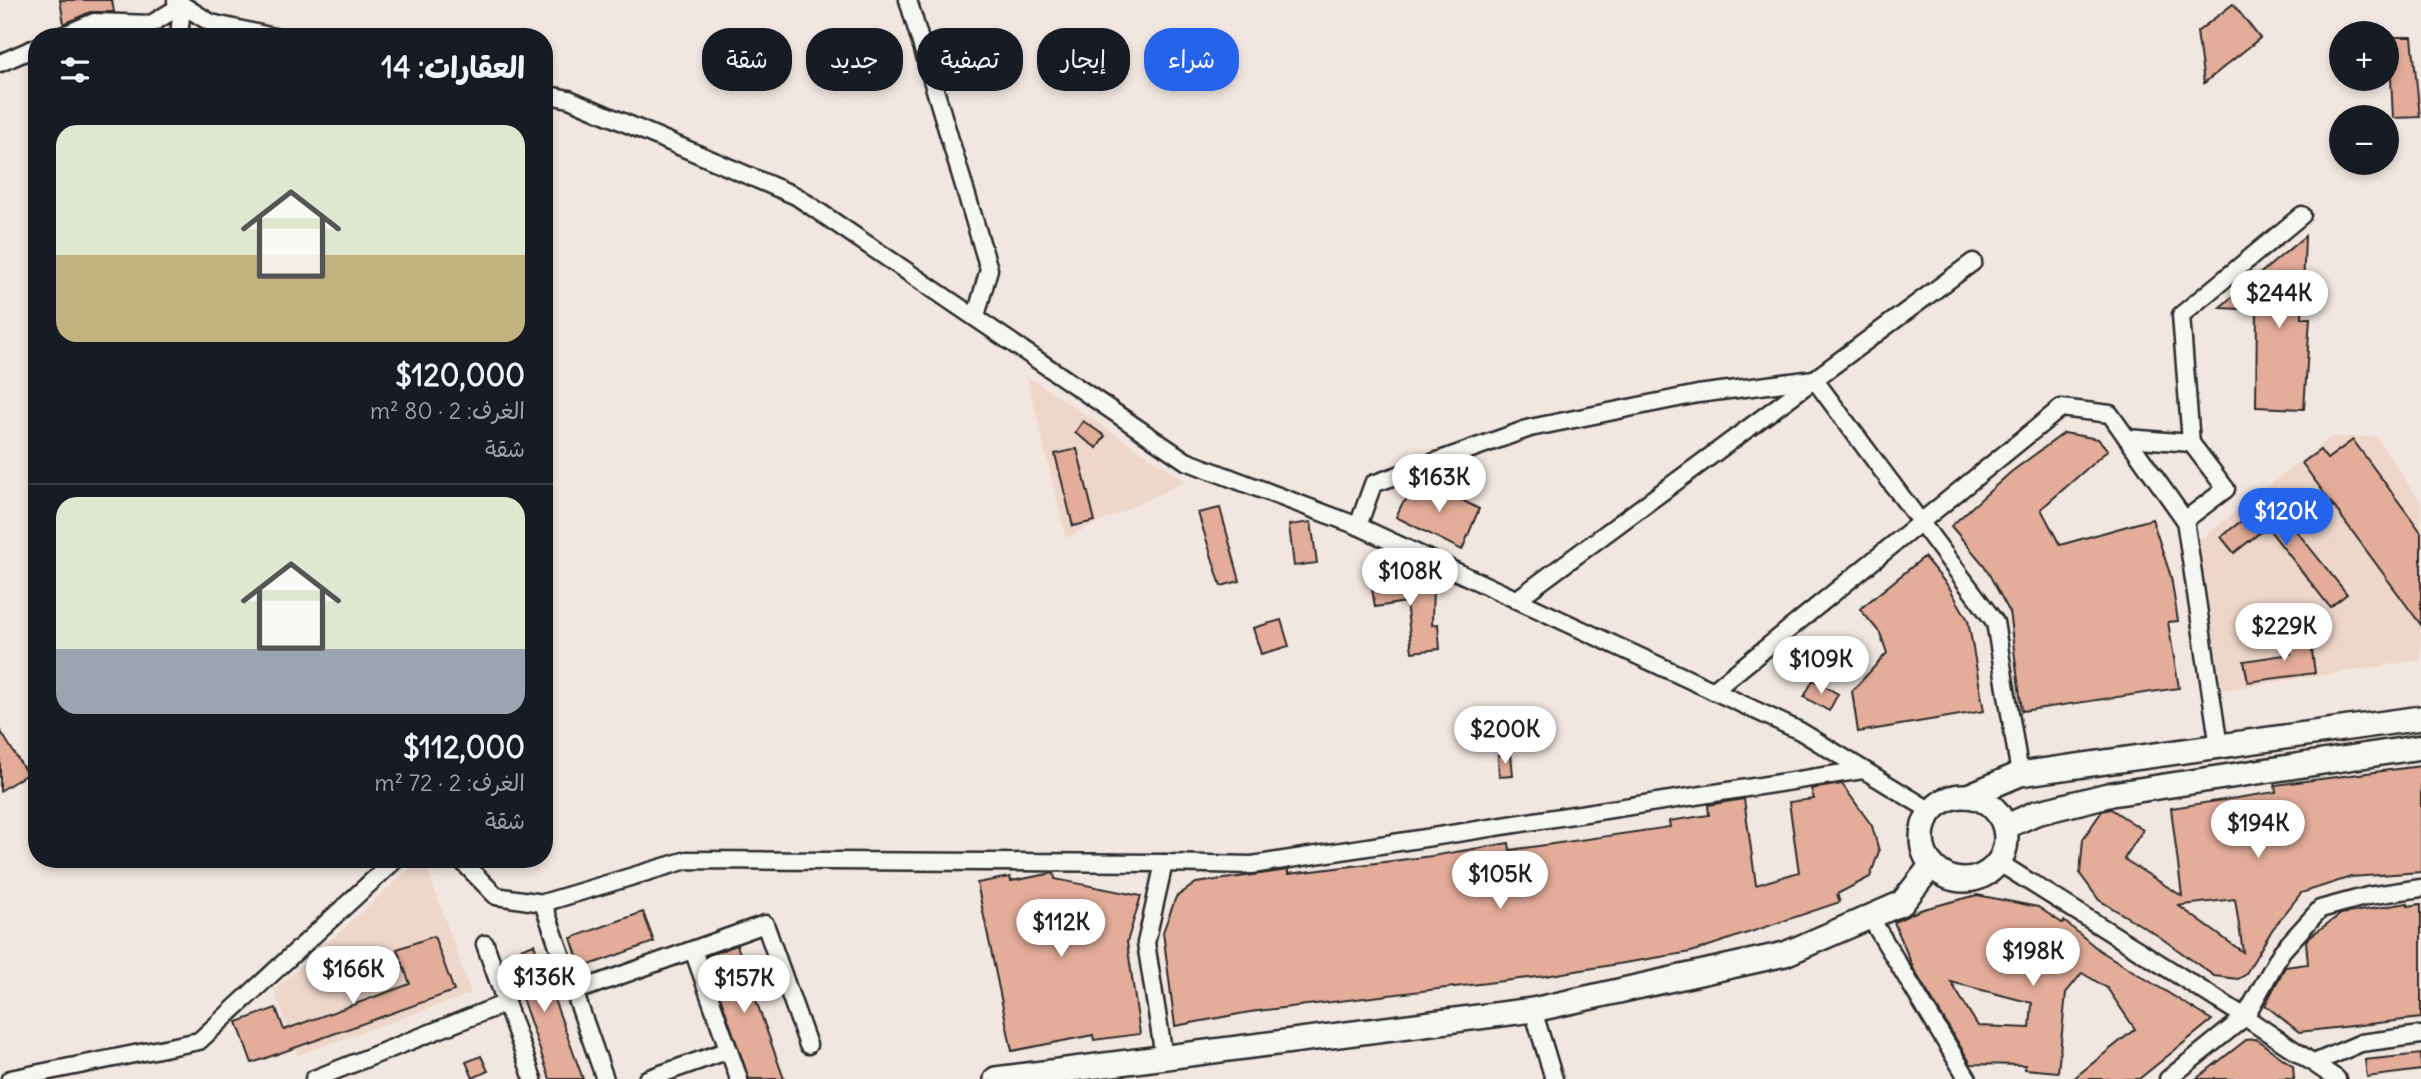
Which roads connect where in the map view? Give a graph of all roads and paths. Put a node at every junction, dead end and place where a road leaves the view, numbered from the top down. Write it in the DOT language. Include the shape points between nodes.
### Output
graph roads {
  1 [pos="908,0"];
  2 [pos="178,3"];
  3 [pos="80,28"];
  4 [pos="179,28"];
  5 [pos="234,28"];
  6 [pos="28,51"];
  7 [pos="0,63"];
  8 [pos="553,96"];
  9 [pos="2302,215"];
  10 [pos="1973,262"];
  11 [pos="976,316"];
  12 [pos="1814,379"];
  13 [pos="2127,438"];
  14 [pos="2191,443"];
  15 [pos="2185,520"];
  16 [pos="1920,522"];
  17 [pos="1358,526"];
  18 [pos="1516,600"];
  19 [pos="1713,691"];
  20 [pos="2421,718"];
  21 [pos="2220,747"];
  22 [pos="2421,747"];
  23 [pos="1863,770"];
  24 [pos="2020,774"];
  25 [pos="1968,796"];
  26 [pos="1931,811"];
  27 [pos="2005,827"];
  28 [pos="1998,862"];
  29 [pos="1164,863"];
  30 [pos="1932,865"];
  31 [pos="386,868"];
  32 [pos="469,868"];
  33 [pos="2421,888"];
  34 [pos="543,903"];
  35 [pos="1870,917"];
  36 [pos="485,944"];
  37 [pos="693,950"];
  38 [pos="574,992"];
  39 [pos="506,1003"];
  40 [pos="1533,1010"];
  41 [pos="2245,1017"];
  42 [pos="2421,1035"];
  43 [pos="808,1045"];
  44 [pos="729,1050"];
  45 [pos="1164,1057"];
  46 [pos="2314,1063"];
  47 [pos="1005,1078"];
  48 [pos="10,1079"];
  49 [pos="314,1079"];
  50 [pos="533,1079"];
  51 [pos="605,1079"];
  52 [pos="647,1079"];
  53 [pos="739,1079"];
  54 [pos="1554,1079"];
  55 [pos="1968,1079"];
  56 [pos="2168,1079"];
  57 [pos="2337,1079"];
  1 -- 11 [label="street" via="989,269"];
  2 -- 3 [label="street" via="150,24 94,22"];
  2 -- 4 [label="street"];
  2 -- 5 [label="street" via="211,23"];
  6 -- 7 [label="street"];
  8 -- 11 [label="street" via="796,196"];
  9 -- 14 [label="street" via="2181,315"];
  10 -- 12 [label="street"];
  11 -- 17 [label="street" via="1186,461"];
  12 -- 16 [label="street"];
  12 -- 17 [label="street" via="1698,394 1530,428 1373,484"];
  12 -- 18 [label="street"];
  13 -- 14 [label="street"];
  13 -- 15 [label="street"];
  13 -- 16 [label="street" via="2110,414 2061,408"];
  14 -- 15 [label="street" via="2226,489"];
  15 -- 21 [label="street"];
  16 -- 19 [label="street"];
  16 -- 24 [label="street" via="1995,622"];
  17 -- 18 [label="street"];
  18 -- 19 [label="street"];
  19 -- 23 [label="street" via="1800,732"];
  20 -- 21 [label="street"];
  21 -- 24 [label="street"];
  22 -- 27 [label="street" via="2112,794 2036,813"];
  23 -- 26 [label="street"];
  23 -- 29 [label="street" via="1252,865"];
  24 -- 25 [label="street"];
  25 -- 26 [label="street" via="1954,796"];
  25 -- 27 [label="street" via="1984,801"];
  26 -- 30 [label="street" via="1922,838"];
  27 -- 28 [label="street" via="2006,845"];
  28 -- 30 [label="street" via="1990,871 1966,880 1942,874"];
  28 -- 41 [label="street"];
  29 -- 34 [label="street" via="687,860"];
  29 -- 45 [label="street" via="1146,943"];
  30 -- 35 [label="street" via="1902,902"];
  31 -- 48 [label="street" via="199,1041"];
  32 -- 34 [label="street" via="496,895"];
  33 -- 41 [label="street" via="2320,909 2282,951"];
  34 -- 38 [label="street"];
  35 -- 40 [label="street" via="1785,954"];
  35 -- 55 [label="street"];
  36 -- 39 [label="street"];
  37 -- 38 [label="street"];
  37 -- 43 [label="street" via="765,924"];
  37 -- 44 [label="street"];
  38 -- 51 [label="street"];
  39 -- 49 [label="street"];
  39 -- 50 [label="street"];
  40 -- 45 [label="street"];
  40 -- 54 [label="street"];
  41 -- 46 [label="street"];
  41 -- 56 [label="street"];
  42 -- 46 [label="street" via="2361,1042"];
  44 -- 52 [label="street"];
  44 -- 53 [label="street"];
  45 -- 47 [label="street"];
  46 -- 57 [label="street"];
}
